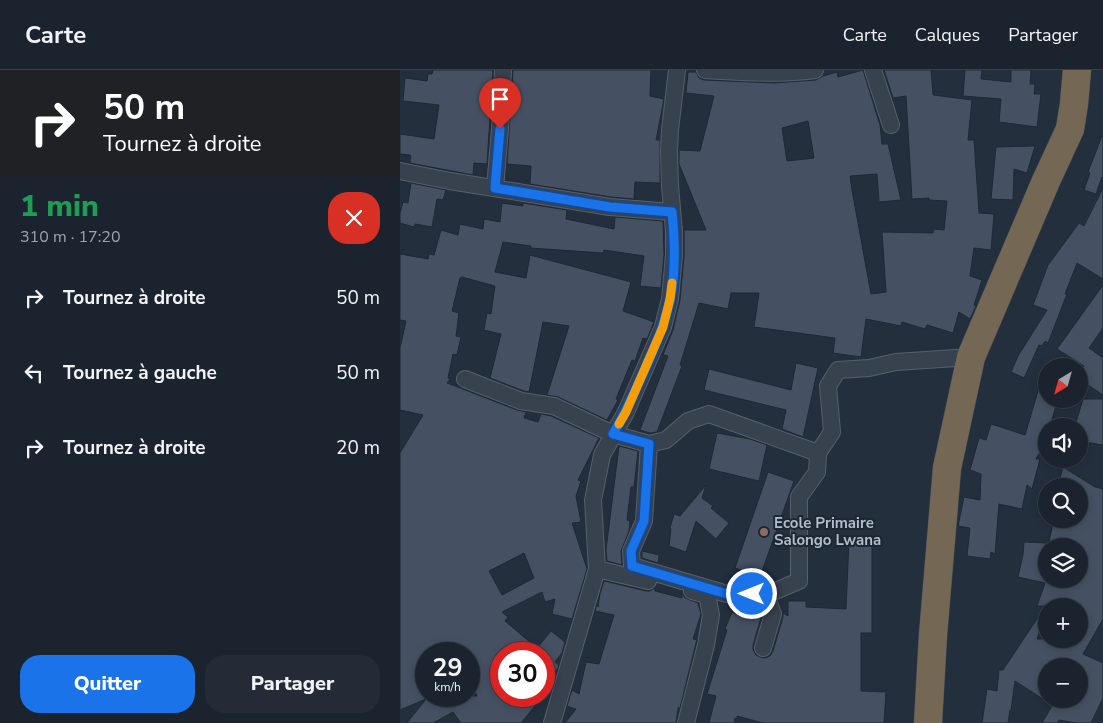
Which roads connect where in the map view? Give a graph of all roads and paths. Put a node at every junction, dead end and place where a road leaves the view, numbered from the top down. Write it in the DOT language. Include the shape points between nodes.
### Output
graph roads {
  1 [pos="503,70"];
  2 [pos="677,70"];
  3 [pos="705,70"];
  4 [pos="815,70"];
  5 [pos="873,70"];
  6 [pos="1077,70"];
  7 [pos="891,125"];
  8 [pos="400,171"];
  9 [pos="495,188"];
  10 [pos="672,212"];
  11 [pos="971,357"];
  12 [pos="465,379"];
  13 [pos="613,434"];
  14 [pos="649,444"];
  15 [pos="818,453"];
  16 [pos="597,569"];
  17 [pos="766,595"];
  18 [pos="763,648"];
  19 [pos="552,723"];
  20 [pos="686,723"];
  21 [pos="928,723"];
  1 -- 9 [label="street"];
  2 -- 10 [label="street" via="669,151"];
  3 -- 4 [label="street" via="748,73"];
  5 -- 7 [label="street"];
  6 -- 11 [label="highway" via="1070,129"];
  8 -- 9 [label="street"];
  9 -- 10 [label="street" via="610,207"];
  10 -- 13 [label="street" via="673,273 663,327"];
  11 -- 15 [label="street" via="838,370 828,386 832,432"];
  11 -- 21 [label="highway" via="948,468"];
  12 -- 13 [label="street" via="521,401 554,406"];
  13 -- 14 [label="street"];
  13 -- 16 [label="street" via="602,455 592,500"];
  14 -- 15 [label="street" via="666,440 688,421 709,414"];
  14 -- 17 [label="street" via="644,521 631,551 632,566 727,594"];
  15 -- 17 [label="street" via="817,472 799,497 799,581"];
  16 -- 19 [label="street"];
  16 -- 20 [label="street" via="707,595 711,614 706,645"];
  17 -- 18 [label="street" via="773,614"];
}
